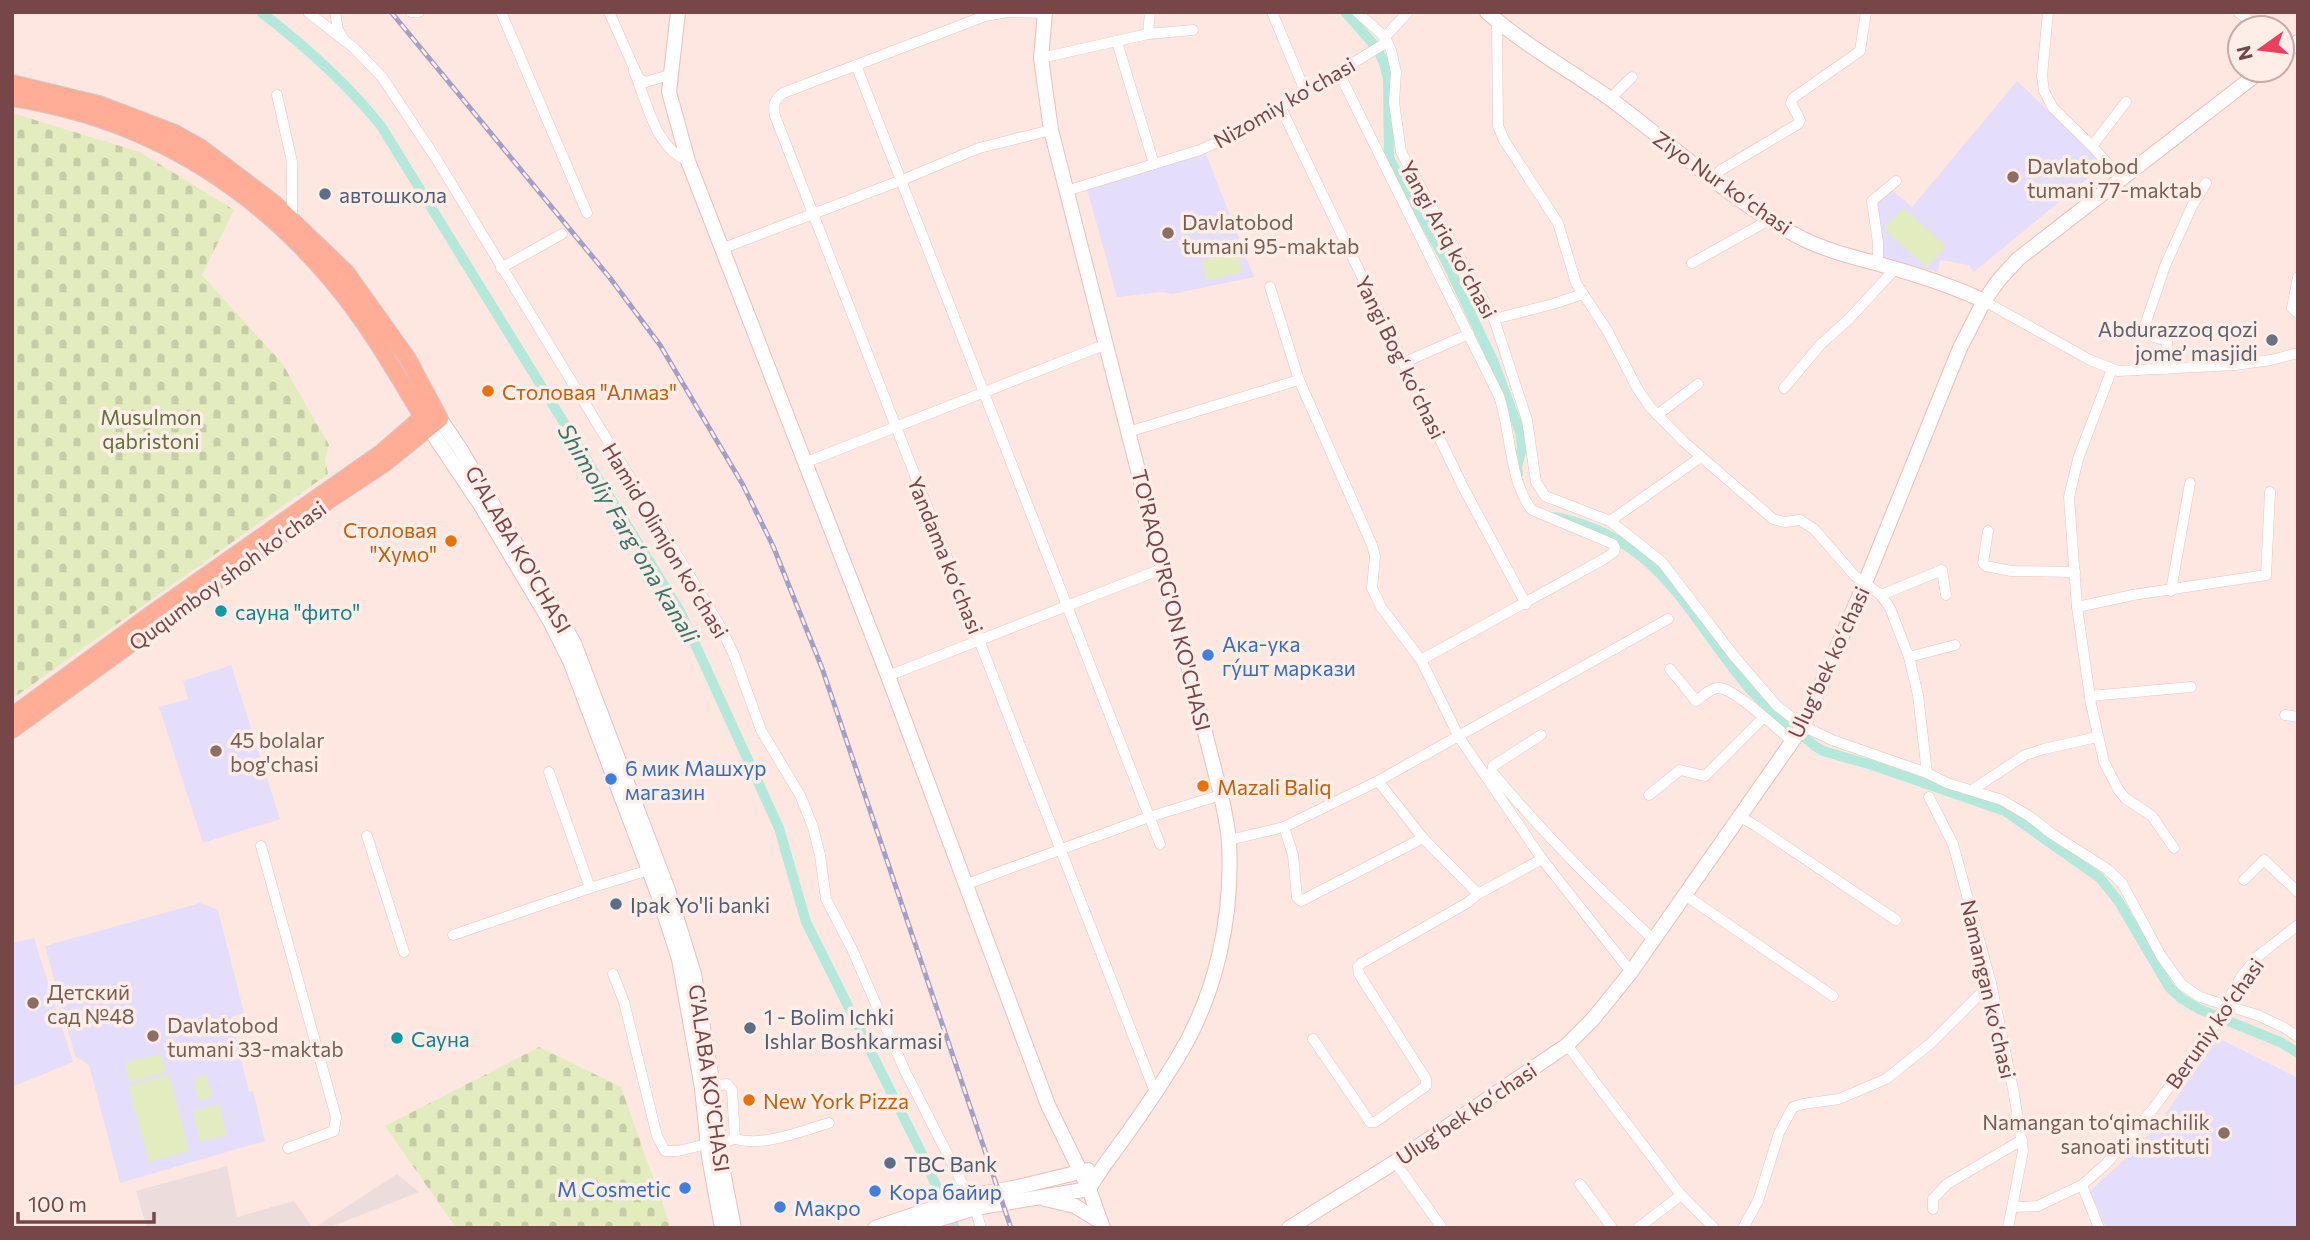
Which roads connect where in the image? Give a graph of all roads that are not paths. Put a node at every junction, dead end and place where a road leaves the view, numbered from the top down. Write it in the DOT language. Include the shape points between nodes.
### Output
graph roads {
  1 [pos="308,12"];
  2 [pos="335,12"];
  3 [pos="411,12"];
  4 [pos="419,12"];
  5 [pos="501,12"];
  6 [pos="610,12"];
  7 [pos="1150,12"];
  8 [pos="1272,12"];
  9 [pos="1357,12"];
  10 [pos="1408,12"];
  11 [pos="1866,12"];
  12 [pos="2048,12"];
  13 [pos="679,13"];
  14 [pos="1045,13"];
  15 [pos="321,16"];
  16 [pos="1492,17"];
  17 [pos="1193,30"];
  18 [pos="1147,34"];
  19 [pos="344,40"];
  20 [pos="1385,41"];
  21 [pos="1117,42"];
  22 [pos="1041,58"];
  23 [pos="856,65"];
  24 [pos="634,71"];
  25 [pos="1338,71"];
  26 [pos="669,75"];
  27 [pos="1632,77"];
  28 [pos="12,83"];
  29 [pos="2244,84"];
  30 [pos="1306,91"];
  31 [pos="277,95"];
  32 [pos="12,98"];
  33 [pos="1610,99"];
  34 [pos="2126,102"];
  35 [pos="1281,108"];
  36 [pos="1051,130"];
  37 [pos="2092,146"];
  38 [pos="688,161"];
  39 [pos="1154,164"];
  40 [pos="1712,179"];
  41 [pos="902,180"];
  42 [pos="2122,180"];
  43 [pos="1896,181"];
  44 [pos="2206,183"];
  45 [pos="1066,191"];
  46 [pos="587,213"];
  47 [pos="813,214"];
  48 [pos="1771,219"];
  49 [pos="292,220"];
  50 [pos="562,234"];
  51 [pos="721,249"];
  52 [pos="1692,263"];
  53 [pos="1878,264"];
  54 [pos="501,268"];
  55 [pos="1895,269"];
  56 [pos="2298,277"];
  57 [pos="1270,288"];
  58 [pos="1583,293"];
  59 [pos="1984,301"];
  60 [pos="2298,313"];
  61 [pos="1494,319"];
  62 [pos="1469,334"];
  63 [pos="1104,345"];
  64 [pos="2298,353"];
  65 [pos="1405,362"];
  66 [pos="2112,369"];
  67 [pos="2166,369"];
  68 [pos="1299,380"];
  69 [pos="1698,384"];
  70 [pos="1784,388"];
  71 [pos="982,393"];
  72 [pos="1657,415"];
  73 [pos="431,418"];
  74 [pos="895,426"];
  75 [pos="1128,432"];
  76 [pos="1701,457"];
  77 [pos="804,463"];
  78 [pos="2190,483"];
  79 [pos="2270,492"];
  80 [pos="1610,520"];
  81 [pos="1989,531"];
  82 [pos="1164,568"];
  83 [pos="2074,572"];
  84 [pos="532,582"];
  85 [pos="1866,583"];
  86 [pos="2171,591"];
  87 [pos="1881,595"];
  88 [pos="1946,595"];
  89 [pos="1068,604"];
  90 [pos="1526,604"];
  91 [pos="2077,607"];
  92 [pos="1668,618"];
  93 [pos="979,639"];
  94 [pos="1955,645"];
  95 [pos="1909,657"];
  96 [pos="1421,660"];
  97 [pos="1670,669"];
  98 [pos="888,676"];
  99 [pos="2191,687"];
  100 [pos="2090,696"];
  101 [pos="2285,715"];
  102 [pos="12,716"];
  103 [pos="1764,717"];
  104 [pos="2298,717"];
  105 [pos="1803,726"];
  106 [pos="12,730"];
  107 [pos="1541,735"];
  108 [pos="1458,737"];
  109 [pos="2097,737"];
  110 [pos="1793,742"];
  111 [pos="549,772"];
  112 [pos="1927,772"];
  113 [pos="1378,781"];
  114 [pos="1972,790"];
  115 [pos="1221,795"];
  116 [pos="1648,795"];
  117 [pos="1929,797"];
  118 [pos="1149,817"];
  119 [pos="1739,817"];
  120 [pos="1284,827"];
  121 [pos="367,836"];
  122 [pos="1423,838"];
  123 [pos="1229,840"];
  124 [pos="1160,844"];
  125 [pos="261,846"];
  126 [pos="2174,848"];
  127 [pos="1061,852"];
  128 [pos="1542,859"];
  129 [pos="649,870"];
  130 [pos="2244,880"];
  131 [pos="967,884"];
  132 [pos="590,888"];
  133 [pos="2298,892"];
  134 [pos="1478,894"];
  135 [pos="1685,895"];
  136 [pos="1896,920"];
  137 [pos="2298,925"];
  138 [pos="453,935"];
  139 [pos="1654,940"];
  140 [pos="404,952"];
  141 [pos="1631,972"];
  142 [pos="613,974"];
  143 [pos="1991,983"];
  144 [pos="1833,996"];
  145 [pos="2223,1007"];
  146 [pos="2298,1037"];
  147 [pos="1313,1039"];
  148 [pos="1567,1045"];
  149 [pos="708,1087"];
  150 [pos="1155,1092"];
  151 [pos="829,1123"];
  152 [pos="735,1139"];
  153 [pos="2022,1140"];
  154 [pos="713,1144"];
  155 [pos="288,1148"];
  156 [pos="1395,1162"];
  157 [pos="1102,1165"];
  158 [pos="1082,1173"];
  159 [pos="1580,1184"];
  160 [pos="2081,1185"];
  161 [pos="1089,1189"];
  162 [pos="1681,1195"];
  163 [pos="1037,1197"];
  164 [pos="972,1202"];
  165 [pos="2014,1207"];
  166 [pos="1933,1209"];
  167 [pos="930,1215"];
  168 [pos="1102,1225"];
  169 [pos="722,1228"];
  170 [pos="734,1228"];
  171 [pos="875,1228"];
  172 [pos="911,1228"];
  173 [pos="981,1228"];
  174 [pos="1289,1228"];
  175 [pos="1442,1228"];
  176 [pos="1612,1228"];
  177 [pos="1638,1228"];
  178 [pos="1714,1228"];
  179 [pos="1743,1228"];
  180 [pos="2008,1228"];
  181 [pos="2099,1228"];
  1 -- 15 [label="street, Hamid Olimjon koʻchasi"];
  2 -- 19 [label="street"];
  3 -- 4 [label="street"];
  5 -- 46 [label="street"];
  6 -- 24 [label="street"];
  7 -- 18 [label="street"];
  8 -- 30 [label="street"];
  9 -- 20 [label="street"];
  10 -- 20 [label="street, Nizomiy koʻchasi"];
  11 -- 40 [label="street" via="1860,51 1793,98 1798,124"];
  12 -- 37 [label="street" via="2044,91 2053,108"];
  13 -- 26 [label="street"];
  14 -- 22 [label="street, TO'RAQO'RG'ON KO'CHASI"];
  14 -- 23 [label="street, Yandama koʻchasi" via="985,16"];
  15 -- 19 [label="street, Hamid Olimjon koʻchasi"];
  16 -- 33 [label="street, Ziyo Nur koʻchasi"];
  16 -- 58 [label="street" via="1498,126 1558,223"];
  17 -- 18 [label="street"];
  18 -- 21 [label="street"];
  19 -- 54 [label="street, Hamid Olimjon koʻchasi" via="382,77"];
  20 -- 25 [label="street, Nizomiy koʻchasi"];
  20 -- 61 [label="street, Yangi Ariq koʻchasi" via="1396,72 1394,102 1401,152"];
  21 -- 22 [label="street"];
  21 -- 39 [label="street"];
  22 -- 36 [label="street, TO'RAQO'RG'ON KO'CHASI"];
  23 -- 41 [label="street"];
  23 -- 47 [label="street, Yandama koʻchasi" via="783,93 773,106"];
  24 -- 26 [label="street" via="646,82"];
  24 -- 38 [label="street" via="663,142"];
  25 -- 30 [label="street, Nizomiy koʻchasi"];
  25 -- 62 [label="street"];
  26 -- 38 [label="street" via="668,92"];
  27 -- 33 [label="street"];
  28 -- 49 [label="main road, G'ALABA KO'CHASI" via="99,104 175,133 232,170"];
  29 -- 42 [label="street, Ulugʻbek koʻchasi"];
  30 -- 35 [label="street, Nizomiy koʻchasi"];
  31 -- 49 [label="street" via="292,163"];
  32 -- 73 [label="main road, G'ALABA KO'CHASI" via="139,134 190,158 226,183 299,245 332,281"];
  33 -- 40 [label="street, Ziyo Nur koʻchasi"];
  34 -- 37 [label="street"];
  35 -- 39 [label="street, Nizomiy koʻchasi" via="1200,150"];
  35 -- 65 [label="street, Yangi Bogʻ koʻchasi"];
  36 -- 41 [label="street" via="979,148"];
  36 -- 45 [label="street, TO'RAQO'RG'ON KO'CHASI"];
  37 -- 42 [label="street"];
  38 -- 51 [label="street"];
  39 -- 45 [label="street, Nizomiy koʻchasi"];
  40 -- 48 [label="street, Ziyo Nur koʻchasi"];
  41 -- 47 [label="street"];
  41 -- 71 [label="street"];
  42 -- 59 [label="street, Ulugʻbek koʻchasi" via="2018,259"];
  43 -- 53 [label="street" via="1872,201"];
  44 -- 67 [label="street" via="2165,266 2143,331 2167,341"];
  45 -- 63 [label="street, TO'RAQO'RG'ON KO'CHASI"];
  47 -- 51 [label="street"];
  47 -- 74 [label="street, Yandama koʻchasi"];
  48 -- 52 [label="street"];
  48 -- 53 [label="street, Ziyo Nur koʻchasi" via="1840,255"];
  49 -- 73 [label="main road, G'ALABA KO'CHASI" via="346,272 408,359"];
  50 -- 54 [label="street"];
  51 -- 77 [label="street"];
  53 -- 55 [label="street, Ziyo Nur koʻchasi"];
  54 -- 164 [label="street, Hamid Olimjon koʻchasi" via="719,624 761,730 800,795 813,827 826,899"];
  55 -- 59 [label="street, Ziyo Nur koʻchasi"];
  55 -- 70 [label="street"];
  56 -- 60 [label="street" via="2292,308"];
  57 -- 68 [label="street"];
  58 -- 61 [label="street"];
  58 -- 72 [label="street"];
  59 -- 66 [label="street"];
  59 -- 85 [label="street, Ulugʻbek koʻchasi" via="1960,348"];
  61 -- 80 [label="street, Yangi Ariq koʻchasi" via="1527,420 1539,489 1553,500"];
  62 -- 65 [label="street"];
  62 -- 90 [label="street" via="1507,418 1524,499 1532,510 1613,544 1614,552 1604,559"];
  63 -- 71 [label="street"];
  63 -- 75 [label="street, TO'RAQO'RG'ON KO'CHASI"];
  64 -- 67 [label="street" via="2235,365"];
  65 -- 90 [label="street, Yangi Bogʻ koʻchasi" via="1462,485"];
  66 -- 67 [label="street"];
  66 -- 83 [label="street" via="2078,459 2069,497"];
  68 -- 75 [label="street"];
  68 -- 96 [label="street" via="1372,545 1372,588"];
  69 -- 72 [label="street"];
  71 -- 74 [label="street"];
  71 -- 89 [label="street"];
  72 -- 76 [label="street"];
  73 -- 84 [label="street, G'ALABA KO'CHASI" via="461,450"];
  73 -- 102 [label="main road, Ququmboy shoh koʻchasi"];
  73 -- 106 [label="main road, Ququmboy shoh koʻchasi" via="384,464"];
  74 -- 77 [label="street"];
  74 -- 93 [label="street, Yandama koʻchasi"];
  75 -- 82 [label="street, TO'RAQO'RG'ON KO'CHASI"];
  76 -- 80 [label="street"];
  76 -- 85 [label="street" via="1773,519 1800,520 1814,529 1847,569"];
  77 -- 98 [label="street"];
  78 -- 86 [label="street"];
  79 -- 86 [label="street" via="2266,575"];
  80 -- 105 [label="street, Yangi Ariq koʻchasi" via="1662,562 1734,656 1777,706"];
  81 -- 83 [label="street" via="1986,566"];
  82 -- 89 [label="street"];
  82 -- 115 [label="street, TO'RAQO'RG'ON KO'CHASI"];
  83 -- 91 [label="street"];
  84 -- 129 [label="street, G'ALABA KO'CHASI" via="570,661"];
  84 -- 149 [label="street, G'ALABA KO'CHASI" via="574,643 668,890 694,974"];
  85 -- 87 [label="street"];
  85 -- 105 [label="street, Ulugʻbek koʻchasi"];
  86 -- 91 [label="street"];
  87 -- 88 [label="street" via="1942,570"];
  87 -- 95 [label="street"];
  89 -- 93 [label="street"];
  89 -- 118 [label="street"];
  90 -- 96 [label="street"];
  91 -- 100 [label="street"];
  92 -- 108 [label="street"];
  93 -- 98 [label="street"];
  93 -- 127 [label="street, Yandama koʻchasi"];
  94 -- 95 [label="street"];
  95 -- 112 [label="street"];
  96 -- 108 [label="street"];
  97 -- 103 [label="street" via="1696,701 1721,688"];
  98 -- 131 [label="street"];
  99 -- 100 [label="street"];
  100 -- 109 [label="street"];
  101 -- 104 [label="street"];
  103 -- 110 [label="street"];
  103 -- 116 [label="street" via="1705,776 1679,770"];
  105 -- 110 [label="street, Ulugʻbek koʻchasi"];
  105 -- 112 [label="street, Yangi Ariq koʻchasi"];
  107 -- 139 [label="street" via="1493,766 1492,772 1526,814"];
  108 -- 113 [label="street"];
  108 -- 128 [label="street"];
  109 -- 114 [label="street" via="2025,755"];
  109 -- 126 [label="street" via="2118,789 2152,816"];
  110 -- 119 [label="street, Ulugʻbek koʻchasi"];
  111 -- 132 [label="street"];
  112 -- 114 [label="street, Yangi Ariq koʻchasi"];
  113 -- 120 [label="street"];
  113 -- 122 [label="street"];
  114 -- 145 [label="street, Yangi Ariq koʻchasi" via="2002,800 2106,869 2122,883 2182,985"];
  115 -- 118 [label="street"];
  115 -- 123 [label="street, TO'RAQO'RG'ON KO'CHASI"];
  117 -- 143 [label="street, Namangan koʻchasi" via="1953,844"];
  118 -- 124 [label="street"];
  118 -- 127 [label="street"];
  119 -- 135 [label="street, Ulugʻbek koʻchasi"];
  119 -- 136 [label="street"];
  120 -- 122 [label="street" via="1301,901"];
  120 -- 123 [label="street"];
  121 -- 140 [label="street"];
  122 -- 134 [label="street"];
  123 -- 150 [label="street, TO'RAQO'RG'ON KO'CHASI" via="1227,905 1209,991 1179,1055"];
  125 -- 155 [label="street" via="336,1117 334,1131"];
  127 -- 131 [label="street"];
  127 -- 150 [label="street, Yandama koʻchasi"];
  128 -- 134 [label="street"];
  128 -- 141 [label="street"];
  129 -- 132 [label="street"];
  129 -- 149 [label="street, G'ALABA KO'CHASI" via="683,976"];
  130 -- 133 [label="street" via="2264,860"];
  131 -- 158 [label="street" via="1048,1105"];
  132 -- 138 [label="street"];
  134 -- 147 [label="street" via="1358,967 1426,1079 1418,1094 1370,1122"];
  135 -- 139 [label="street, Ulugʻbek koʻchasi"];
  135 -- 144 [label="street"];
  137 -- 145 [label="street, Beruniy koʻchasi" via="2258,956"];
  139 -- 141 [label="street, Ulugʻbek koʻchasi"];
  141 -- 148 [label="street, Ulugʻbek koʻchasi"];
  142 -- 154 [label="street" via="665,1151"];
  143 -- 153 [label="street, Namangan koʻchasi"];
  143 -- 179 [label="street" via="1931,1043 1886,1079 1839,1099 1793,1107 1779,1133 1758,1201"];
  145 -- 146 [label="street, Yangi Ariq koʻchasi" via="2285,1028"];
  145 -- 160 [label="street, Beruniy koʻchasi" via="2153,1109 2106,1164"];
  148 -- 156 [label="street, Ulugʻbek koʻchasi"];
  148 -- 162 [label="street"];
  149 -- 152 [label="street" via="731,1087"];
  149 -- 154 [label="street, G'ALABA KO'CHASI"];
  150 -- 157 [label="street, TO'RAQO'RG'ON KO'CHASI"];
  151 -- 152 [label="street" via="764,1140"];
  152 -- 154 [label="street"];
  153 -- 165 [label="street, Namangan koʻchasi"];
  153 -- 166 [label="street" via="1947,1184 1933,1199"];
  154 -- 169 [label="street, G'ALABA KO'CHASI"];
  154 -- 170 [label="street, G'ALABA KO'CHASI"];
  156 -- 174 [label="street, Ulugʻbek koʻchasi"];
  156 -- 175 [label="street"];
  157 -- 158 [label="street, TO'RAQO'RG'ON KO'CHASI"];
  157 -- 161 [label="street, TO'RAQO'RG'ON KO'CHASI"];
  158 -- 161 [label="street"];
  158 -- 164 [label="street, TO'RAQO'RG'ON KO'CHASI"];
  159 -- 176 [label="street"];
  160 -- 165 [label="street, Beruniy koʻchasi" via="2038,1206"];
  160 -- 181 [label="street"];
  161 -- 163 [label="street"];
  161 -- 168 [label="street"];
  162 -- 177 [label="street"];
  162 -- 178 [label="street"];
  163 -- 164 [label="street"];
  163 -- 168 [label="street" via="1074,1206"];
  164 -- 167 [label="street"];
  164 -- 173 [label="street, Hamid Olimjon koʻchasi"];
  165 -- 180 [label="street, Namangan koʻchasi"];
  167 -- 171 [label="street"];
  167 -- 172 [label="street"];
}
